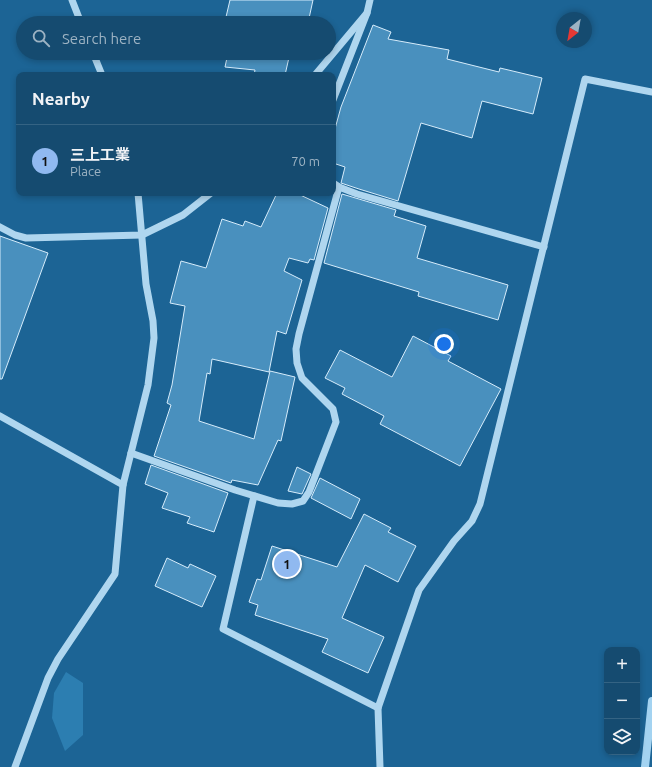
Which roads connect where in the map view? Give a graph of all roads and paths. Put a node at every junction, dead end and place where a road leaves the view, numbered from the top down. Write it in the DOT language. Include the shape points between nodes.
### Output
graph roads {
  1 [pos="72,0"];
  2 [pos="370,0"];
  3 [pos="367,13"];
  4 [pos="78,16"];
  5 [pos="336,50"];
  6 [pos="96,60"];
  7 [pos="328,60"];
  8 [pos="101,72"];
  9 [pos="318,72"];
  10 [pos="336,92"];
  11 [pos="652,92"];
  12 [pos="336,185"];
  13 [pos="339,187"];
  14 [pos="138,196"];
  15 [pos="207,196"];
  16 [pos="0,227"];
  17 [pos="142,236"];
  18 [pos="544,247"];
  19 [pos="0,416"];
  20 [pos="131,453"];
  21 [pos="123,485"];
  22 [pos="254,496"];
  23 [pos="378,708"];
  24 [pos="15,767"];
  25 [pos="380,767"];
  1 -- 4 [label="street"];
  2 -- 3 [label="street"];
  3 -- 5 [label="street"];
  3 -- 10 [label="street"];
  6 -- 8 [label="street"];
  7 -- 9 [label="street"];
  11 -- 18 [label="street" via="585,79"];
  12 -- 13 [label="street"];
  13 -- 18 [label="street"];
  13 -- 22 [label="street" via="296,349 302,378 334,409 336,422 309,492 302,501 292,504 278,503"];
  14 -- 17 [label="street"];
  15 -- 17 [label="street" via="183,215"];
  16 -- 17 [label="street" via="26,238"];
  17 -- 20 [label="street" via="154,338 148,385"];
  18 -- 23 [label="street" via="480,504 472,521 454,540 419,590"];
  19 -- 21 [label="street"];
  20 -- 21 [label="street"];
  20 -- 22 [label="street"];
  21 -- 24 [label="street" via="115,574 48,678"];
  22 -- 23 [label="street" via="223,629"];
  23 -- 25 [label="street"];
}
